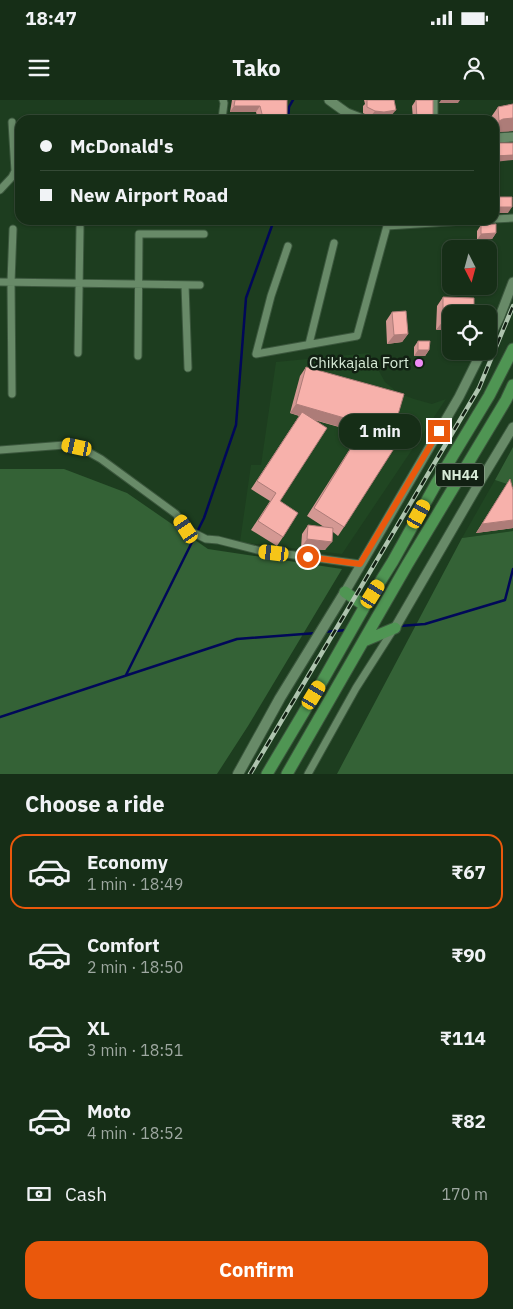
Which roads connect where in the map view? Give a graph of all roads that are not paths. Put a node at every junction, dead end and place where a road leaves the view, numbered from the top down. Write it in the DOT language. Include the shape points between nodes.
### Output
graph roads {
  1 [pos="223,100"];
  2 [pos="328,100"];
  3 [pos="434,100"];
  4 [pos="222,115"];
  5 [pos="352,115"];
  6 [pos="434,115"];
  7 [pos="12,122"];
  8 [pos="513,137"];
  9 [pos="499,138"];
  10 [pos="0,190"];
  11 [pos="512,216"];
  12 [pos="499,218"];
  13 [pos="396,225"];
  14 [pos="80,227"];
  15 [pos="13,229"];
  16 [pos="204,234"];
  17 [pos="334,243"];
  18 [pos="288,246"];
  19 [pos="0,282"];
  20 [pos="12,282"];
  21 [pos="513,282"];
  22 [pos="79,283"];
  23 [pos="138,284"];
  24 [pos="185,285"];
  25 [pos="200,285"];
  26 [pos="497,322"];
  27 [pos="309,344"];
  28 [pos="513,349"];
  29 [pos="78,353"];
  30 [pos="138,356"];
  31 [pos="478,360"];
  32 [pos="188,368"];
  33 [pos="513,385"];
  34 [pos="12,394"];
  35 [pos="513,427"];
  36 [pos="0,450"];
  37 [pos="360,564"];
  38 [pos="345,592"];
  39 [pos="365,606"];
  40 [pos="396,626"];
  41 [pos="369,633"];
  42 [pos="238,774"];
  43 [pos="267,774"];
  44 [pos="287,774"];
  45 [pos="308,774"];
  1 -- 4 [label="street"];
  2 -- 5 [label="street"];
  3 -- 6 [label="street"];
  7 -- 10 [label="street" via="15,171"];
  8 -- 9 [label="street"];
  11 -- 12 [label="street"];
  13 -- 27 [label="street" via="387,226 357,336"];
  14 -- 22 [label="street"];
  15 -- 20 [label="street"];
  16 -- 23 [label="street" via="139,234"];
  17 -- 27 [label="street"];
  18 -- 27 [label="street" via="256,354"];
  19 -- 20 [label="street"];
  20 -- 22 [label="street"];
  20 -- 34 [label="street"];
  21 -- 26 [label="street"];
  22 -- 23 [label="street"];
  22 -- 29 [label="street"];
  23 -- 24 [label="street"];
  23 -- 30 [label="street"];
  24 -- 25 [label="street"];
  24 -- 32 [label="street"];
  28 -- 39 [label="highway, NH44" via="490,396"];
  31 -- 37 [label="street"];
  33 -- 41 [label="highway, NH44"];
  35 -- 40 [label="street"];
  36 -- 37 [label="street" via="65,445 85,450 101,458 176,514 186,529 206,539 257,550"];
  37 -- 38 [label="street"];
  38 -- 39 [label="highway"];
  38 -- 42 [label="main road"];
  39 -- 43 [label="highway, NH44"];
  40 -- 41 [label="highway"];
  40 -- 45 [label="street" via="356,688"];
  41 -- 44 [label="highway, NH44"];
}
